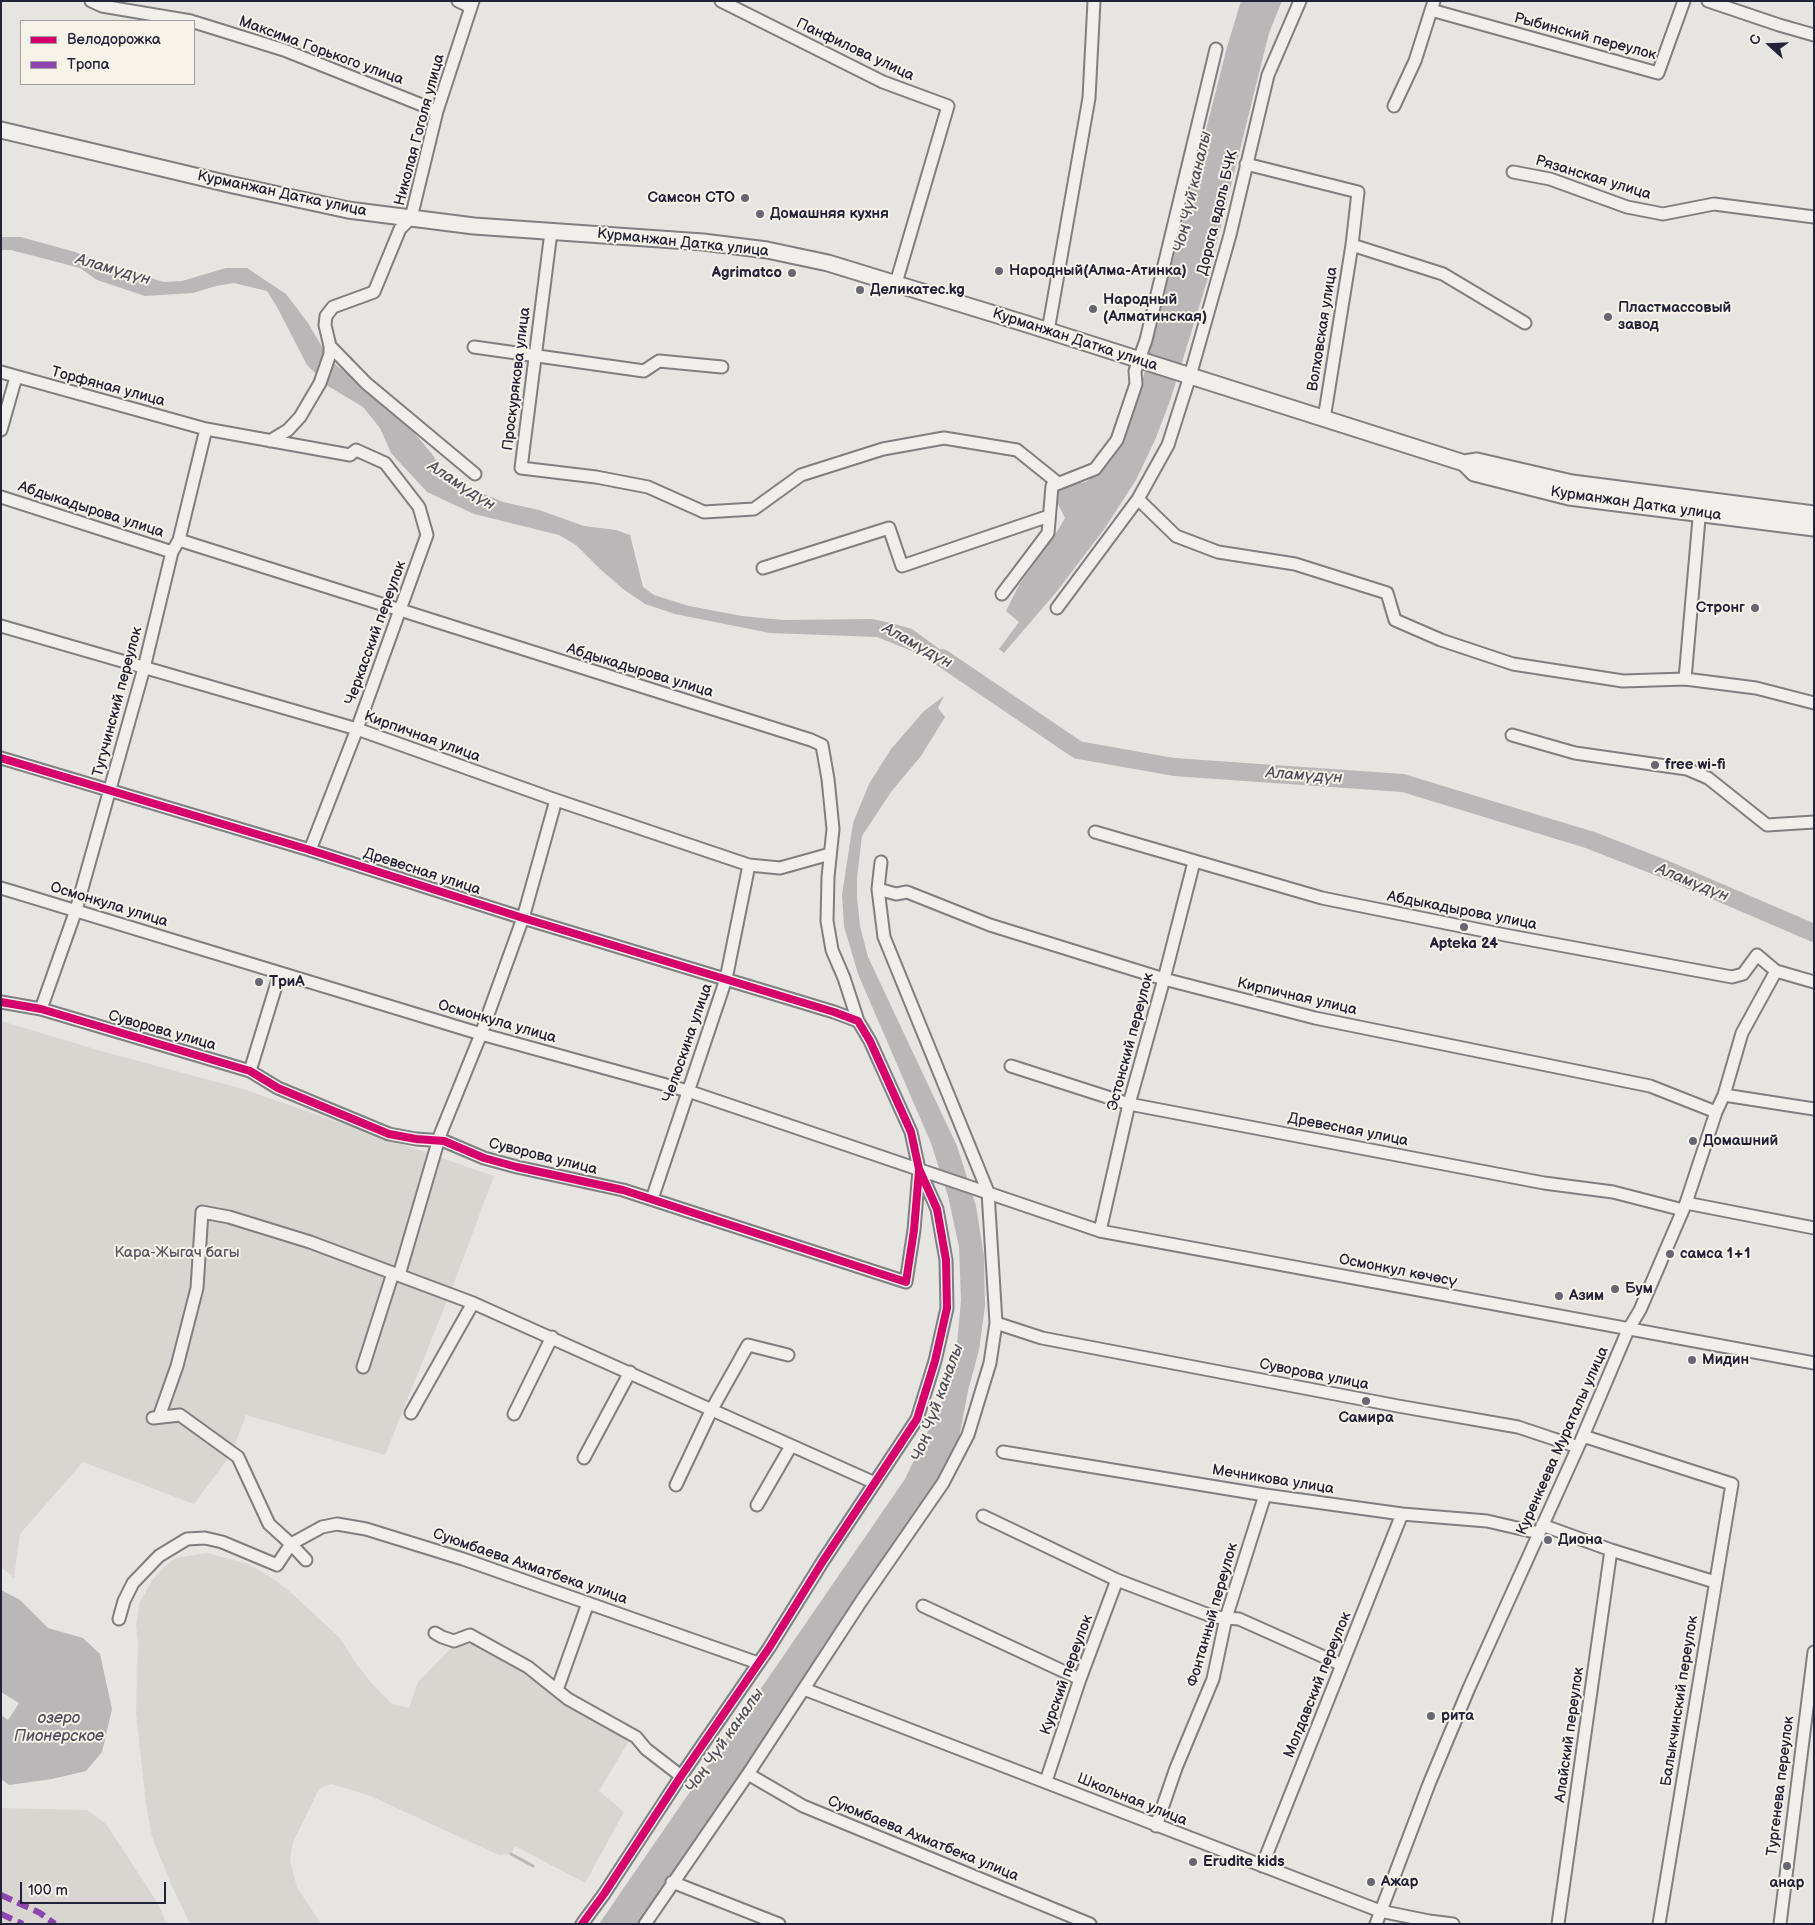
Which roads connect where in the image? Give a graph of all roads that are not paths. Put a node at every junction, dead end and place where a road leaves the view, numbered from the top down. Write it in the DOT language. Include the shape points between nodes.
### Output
graph roads {
  1 [pos="91,1"];
  2 [pos="458,1"];
  3 [pos="721,1"];
  4 [pos="1094,1"];
  5 [pos="1300,1"];
  6 [pos="1684,1"];
  7 [pos="1708,1"];
  8 [pos="472,4"];
  9 [pos="1433,6"];
  10 [pos="182,20"];
  11 [pos="195,23"];
  12 [pos="1814,34"];
  13 [pos="1216,49"];
  14 [pos="1394,106"];
  15 [pos="437,111"];
  16 [pos="1,130"];
  17 [pos="1246,164"];
  18 [pos="1513,172"];
  19 [pos="1814,217"];
  20 [pos="411,218"];
  21 [pos="551,232"];
  22 [pos="1352,244"];
  23 [pos="896,283"];
  24 [pos="1525,323"];
  25 [pos="1048,331"];
  26 [pos="474,347"];
  27 [pos="330,350"];
  28 [pos="534,356"];
  29 [pos="1140,360"];
  30 [pos="722,367"];
  31 [pos="1,372"];
  32 [pos="1188,376"];
  33 [pos="16,377"];
  34 [pos="1324,419"];
  35 [pos="206,429"];
  36 [pos="1,430"];
  37 [pos="270,441"];
  38 [pos="356,450"];
  39 [pos="475,474"];
  40 [pos="1058,483"];
  41 [pos="1,497"];
  42 [pos="1138,499"];
  43 [pos="1699,507"];
  44 [pos="1814,514"];
  45 [pos="1049,516"];
  46 [pos="1814,528"];
  47 [pos="180,540"];
  48 [pos="172,552"];
  49 [pos="763,568"];
  50 [pos="1002,594"];
  51 [pos="1056,608"];
  52 [pos="400,610"];
  53 [pos="1,626"];
  54 [pos="144,668"];
  55 [pos="1685,680"];
  56 [pos="1814,703"];
  57 [pos="357,729"];
  58 [pos="1512,735"];
  59 [pos="1,758"];
  60 [pos="110,791"];
  61 [pos="556,800"];
  62 [pos="1814,822"];
  63 [pos="1095,832"];
  64 [pos="310,850"];
  65 [pos="830,854"];
  66 [pos="881,862"];
  67 [pos="1194,862"];
  68 [pos="749,865"];
  69 [pos="1,888"];
  70 [pos="878,889"];
  71 [pos="76,910"];
  72 [pos="523,918"];
  73 [pos="1776,971"];
  74 [pos="280,973"];
  75 [pos="726,979"];
  76 [pos="1164,979"];
  77 [pos="1814,982"];
  78 [pos="1,1002"];
  79 [pos="41,1010"];
  80 [pos="858,1021"];
  81 [pos="481,1034"];
  82 [pos="1011,1066"];
  83 [pos="250,1071"];
  84 [pos="688,1091"];
  85 [pos="1724,1095"];
  86 [pos="1129,1104"];
  87 [pos="1814,1109"];
  88 [pos="1716,1112"];
  89 [pos="438,1140"];
  90 [pos="923,1170"];
  91 [pos="985,1191"];
  92 [pos="652,1199"];
  93 [pos="1684,1206"];
  94 [pos="1814,1228"];
  95 [pos="1100,1231"];
  96 [pos="396,1274"];
  97 [pos="473,1303"];
  98 [pos="996,1323"];
  99 [pos="1628,1330"];
  100 [pos="552,1337"];
  101 [pos="788,1354"];
  102 [pos="1814,1363"];
  103 [pos="363,1367"];
  104 [pos="630,1372"];
  105 [pos="712,1409"];
  106 [pos="410,1413"];
  107 [pos="514,1414"];
  108 [pos="1583,1436"];
  109 [pos="791,1446"];
  110 [pos="1578,1447"];
  111 [pos="1003,1452"];
  112 [pos="584,1458"];
  113 [pos="876,1483"];
  114 [pos="676,1485"];
  115 [pos="1265,1495"];
  116 [pos="757,1505"];
  117 [pos="1402,1514"];
  118 [pos="983,1516"];
  119 [pos="1541,1529"];
  120 [pos="292,1544"];
  121 [pos="1612,1550"];
  122 [pos="306,1560"];
  123 [pos="1117,1580"];
  124 [pos="1715,1582"];
  125 [pos="588,1603"];
  126 [pos="923,1606"];
  127 [pos="1226,1618"];
  128 [pos="119,1619"];
  129 [pos="435,1633"];
  130 [pos="1814,1652"];
  131 [pos="758,1663"];
  132 [pos="1342,1665"];
  133 [pos="1080,1679"];
  134 [pos="804,1689"];
  135 [pos="557,1690"];
  136 [pos="748,1774"];
  137 [pos="680,1776"];
  138 [pos="1046,1781"];
  139 [pos="1156,1826"];
  140 [pos="1262,1866"];
  141 [pos="672,1882"];
  142 [pos="1380,1911"];
  143 [pos="1428,1922"];
  144 [pos="582,1924"];
  145 [pos="645,1924"];
  146 [pos="779,1924"];
  147 [pos="1090,1924"];
  148 [pos="1376,1924"];
  149 [pos="1453,1924"];
  150 [pos="1558,1924"];
  151 [pos="1659,1924"];
  152 [pos="1780,1924"];
  1 -- 10 [label="street, Максима Горького улица" via="102,6"];
  2 -- 8 [label="street"];
  3 -- 23 [label="street, Панфилова улица" via="883,82 948,106"];
  4 -- 25 [label="street" via="1089,98"];
  5 -- 17 [label="street, Дорога вдоль БЧК" via="1268,75"];
  6 -- 9 [label="street, Рыбинский переулок" via="1658,73"];
  7 -- 12 [label="street"];
  8 -- 15 [label="street, Николая Гоголя улица"];
  9 -- 14 [label="street, Рыбинский переулок" via="1415,61"];
  11 -- 15 [label="street, Максима Горького улица" via="284,50"];
  13 -- 29 [label="street"];
  15 -- 20 [label="street, Николая Гоголя улица"];
  16 -- 20 [label="main road, Курманжан Датка улица" via="291,198"];
  17 -- 22 [label="street, Волховская улица" via="1358,192"];
  17 -- 32 [label="street, Дорога вдоль БЧК" via="1230,235"];
  18 -- 19 [label="street, Рязанская улица" via="1550,179 1627,207 1662,214 1714,204"];
  20 -- 21 [label="main road, Курманжан Датка улица"];
  20 -- 27 [label="street, Николая Гоголя улица" via="400,230 374,292 333,307 326,316"];
  21 -- 23 [label="main road, Курманжан Датка улица" via="703,242 767,250 828,262"];
  21 -- 28 [label="street, Проскурякова улица"];
  22 -- 24 [label="street" via="1443,274"];
  22 -- 34 [label="street, Волховская улица"];
  23 -- 25 [label="main road, Курманжан Датка улица"];
  25 -- 29 [label="main road, Курманжан Датка улица"];
  26 -- 28 [label="street"];
  27 -- 37 [label="street" via="320,383 300,417 288,430"];
  27 -- 39 [label="street"];
  28 -- 30 [label="street" via="644,371 659,361"];
  28 -- 40 [label="street, Проскурякова улица" via="521,468 648,487 704,512 754,509 800,475 883,449 944,438 1017,450"];
  29 -- 32 [label="main road, Курманжан Датка улица"];
  29 -- 40 [label="street" via="1135,371 1136,384 1117,440 1095,469"];
  31 -- 33 [label="street, Торфяная улица"];
  32 -- 34 [label="main road, Курманжан Датка улица"];
  32 -- 42 [label="street, Дорога вдоль БЧК" via="1168,445"];
  33 -- 35 [label="street, Торфяная улица"];
  33 -- 36 [label="street"];
  34 -- 43 [label="main road, Курманжан Датка улица" via="1464,464 1477,461"];
  35 -- 37 [label="street, Торфяная улица"];
  35 -- 47 [label="street, Тугучинский переулок"];
  37 -- 38 [label="street, Торфяная улица" via="350,455"];
  38 -- 52 [label="street, Черкасский переулок" via="385,463 419,507 427,535"];
  40 -- 45 [label="street" via="1052,486"];
  41 -- 48 [label="street, Абдыкадырова улица"];
  42 -- 51 [label="street, Дорога вдоль БЧК"];
  42 -- 55 [label="street" via="1176,536 1218,552 1296,564 1387,593 1395,620 1441,640 1513,664 1624,681"];
  43 -- 44 [label="main road, Курманжан Датка улица"];
  43 -- 46 [label="main road, Курманжан Датка улица"];
  43 -- 55 [label="street"];
  45 -- 49 [label="street" via="902,566 889,528"];
  45 -- 50 [label="street" via="1048,533"];
  47 -- 48 [label="street, Тугучинский переулок"];
  47 -- 52 [label="street, Абдыкадырова улица"];
  48 -- 54 [label="street, Тугучинский переулок"];
  52 -- 57 [label="street, Черкасский переулок"];
  52 -- 65 [label="street, Абдыкадырова улица" via="822,745 833,829"];
  53 -- 54 [label="street, Кирпичная улица"];
  54 -- 57 [label="street, Кирпичная улица"];
  54 -- 60 [label="street, Тугучинский переулок"];
  55 -- 56 [label="street" via="1756,688"];
  57 -- 61 [label="street, Кирпичная улица"];
  57 -- 64 [label="street, Черкасский переулок"];
  58 -- 62 [label="street" via="1574,754 1687,769 1708,778 1767,825"];
  59 -- 60 [label="street, Древесная улица"];
  60 -- 64 [label="street, Древесная улица"];
  60 -- 71 [label="street, Тугучинский переулок"];
  61 -- 68 [label="street, Кирпичная улица"];
  61 -- 72 [label="street"];
  63 -- 67 [label="street, Абдыкадырова улица"];
  64 -- 72 [label="street, Древесная улица"];
  65 -- 68 [label="street, Кирпичная улица" via="780,868"];
  65 -- 80 [label="street, Абдыкадырова улица" via="827,922 832,950"];
  66 -- 70 [label="street"];
  67 -- 73 [label="street, Абдыкадырова улица" via="1322,898 1505,935 1732,977 1743,974 1757,955"];
  67 -- 76 [label="street, Эстонский переулок"];
  68 -- 75 [label="street, Челюскина улица"];
  69 -- 71 [label="street, Осмонкула улица"];
  70 -- 76 [label="street, Кирпичная улица" via="896,894 907,892 990,925"];
  70 -- 91 [label="street" via="884,937"];
  71 -- 74 [label="street, Осмонкула улица"];
  71 -- 79 [label="street, Тугучинский переулок"];
  72 -- 75 [label="street, Древесная улица"];
  72 -- 81 [label="street"];
  73 -- 77 [label="street, Абдыкадырова улица"];
  73 -- 85 [label="street, Куренкеева Мураталы улица" via="1742,1033"];
  74 -- 81 [label="street, Осмонкула улица"];
  74 -- 83 [label="street"];
  75 -- 80 [label="street, Древесная улица"];
  75 -- 84 [label="street, Челюскина улица"];
  76 -- 86 [label="street, Эстонский переулок"];
  76 -- 88 [label="street, Кирпичная улица" via="1315,1018 1650,1086"];
  78 -- 79 [label="street, Суворова улица"];
  79 -- 83 [label="street, Суворова улица"];
  80 -- 90 [label="street, Абдыкадырова улица" via="911,1132"];
  81 -- 84 [label="street, Осмонкула улица"];
  81 -- 89 [label="street"];
  82 -- 86 [label="street, Древесная улица"];
  83 -- 89 [label="street, Суворова улица" via="278,1088 389,1134"];
  84 -- 90 [label="street, Осмонкула улица"];
  84 -- 92 [label="street, Челюскина улица"];
  85 -- 87 [label="street"];
  85 -- 88 [label="street, Куренкеева Мураталы улица"];
  86 -- 93 [label="street, Древесная улица" via="1544,1183"];
  86 -- 95 [label="street, Эстонский переулок"];
  88 -- 93 [label="street, Куренкеева Мураталы улица"];
  89 -- 92 [label="street, Суворова улица" via="500,1163"];
  89 -- 96 [label="street"];
  90 -- 91 [label="street, Осмонкула улица"];
  90 -- 92 [label="street, Суворова улица" via="906,1282"];
  90 -- 113 [label="street" via="937,1209 946,1260 947,1308 936,1361 917,1419"];
  91 -- 95 [label="street, Осмонкул көчөсү"];
  91 -- 98 [label="street"];
  93 -- 94 [label="street, Древесная улица"];
  93 -- 99 [label="street, Куренкеева Мураталы улица" via="1640,1310"];
  95 -- 99 [label="street, Осмонкул көчөсү"];
  96 -- 97 [label="street"];
  96 -- 103 [label="street"];
  96 -- 120 [label="street" via="310,1242 202,1212 197,1288 176,1366 156,1416 180,1415 238,1457 269,1524"];
  97 -- 100 [label="street"];
  97 -- 106 [label="street"];
  98 -- 110 [label="street, Суворова улица" via="1042,1338 1518,1427"];
  98 -- 134 [label="street" via="990,1363 968,1435 943,1483"];
  99 -- 102 [label="street, Осмонкул көчөсү"];
  99 -- 108 [label="street, Куренкеева Мураталы улица"];
  100 -- 104 [label="street"];
  100 -- 107 [label="street"];
  101 -- 105 [label="street" via="748,1345"];
  104 -- 105 [label="street"];
  104 -- 112 [label="street"];
  105 -- 109 [label="street"];
  105 -- 114 [label="street"];
  108 -- 110 [label="street, Куренкеева Мураталы улица"];
  108 -- 124 [label="street, Балыкчинский переулок" via="1732,1484"];
  109 -- 113 [label="street"];
  109 -- 116 [label="street"];
  110 -- 119 [label="street, Куренкеева Мураталы улица"];
  111 -- 115 [label="street, Мечникова улица"];
  113 -- 131 [label="street"];
  115 -- 117 [label="street, Мечникова улица"];
  115 -- 127 [label="street, Фонтанный переулок"];
  117 -- 119 [label="street, Мечникова улица" via="1487,1520"];
  117 -- 132 [label="street, Молдавский переулок"];
  118 -- 123 [label="street"];
  119 -- 121 [label="street, Мечникова улица"];
  119 -- 142 [label="street, Куренкеева Мураталы улица" via="1469,1688"];
  120 -- 122 [label="street"];
  120 -- 125 [label="street, Суюмбаева Ахматбека улица" via="322,1527 337,1524 366,1529"];
  120 -- 128 [label="street, Суюмбаева Ахматбека улица" via="277,1565 222,1542 205,1538 187,1539 160,1556 133,1583"];
  121 -- 124 [label="street, Мечникова улица"];
  121 -- 150 [label="street, Алайский переулок"];
  123 -- 127 [label="street" via="1214,1618"];
  123 -- 133 [label="street, Курский переулок"];
  124 -- 151 [label="street, Балыкчинский переулок"];
  125 -- 131 [label="street, Суюмбаева Ахматбека улица"];
  125 -- 135 [label="street"];
  126 -- 133 [label="street"];
  127 -- 132 [label="street" via="1239,1619"];
  127 -- 139 [label="street, Фонтанный переулок" via="1213,1680"];
  129 -- 135 [label="street" via="454,1641 470,1636 528,1667"];
  130 -- 152 [label="street, Тургенева переулок"];
  131 -- 137 [label="street"];
  132 -- 140 [label="street, Молдавский переулок"];
  133 -- 138 [label="street, Курский переулок"];
  134 -- 136 [label="street"];
  134 -- 138 [label="street, Школьная улица"];
  135 -- 137 [label="street" via="636,1737"];
  136 -- 141 [label="street"];
  136 -- 147 [label="street, Суюмбаева Ахматбека улица" via="804,1806"];
  137 -- 144 [label="street"];
  138 -- 139 [label="street, Школьная улица"];
  139 -- 140 [label="street, Школьная улица"];
  140 -- 142 [label="street, Школьная улица"];
  141 -- 145 [label="street"];
  141 -- 146 [label="street"];
  142 -- 143 [label="street, Школьная улица"];
  142 -- 148 [label="street, Куренкеева Мураталы улица"];
  143 -- 149 [label="street, Школьная улица"];
}
